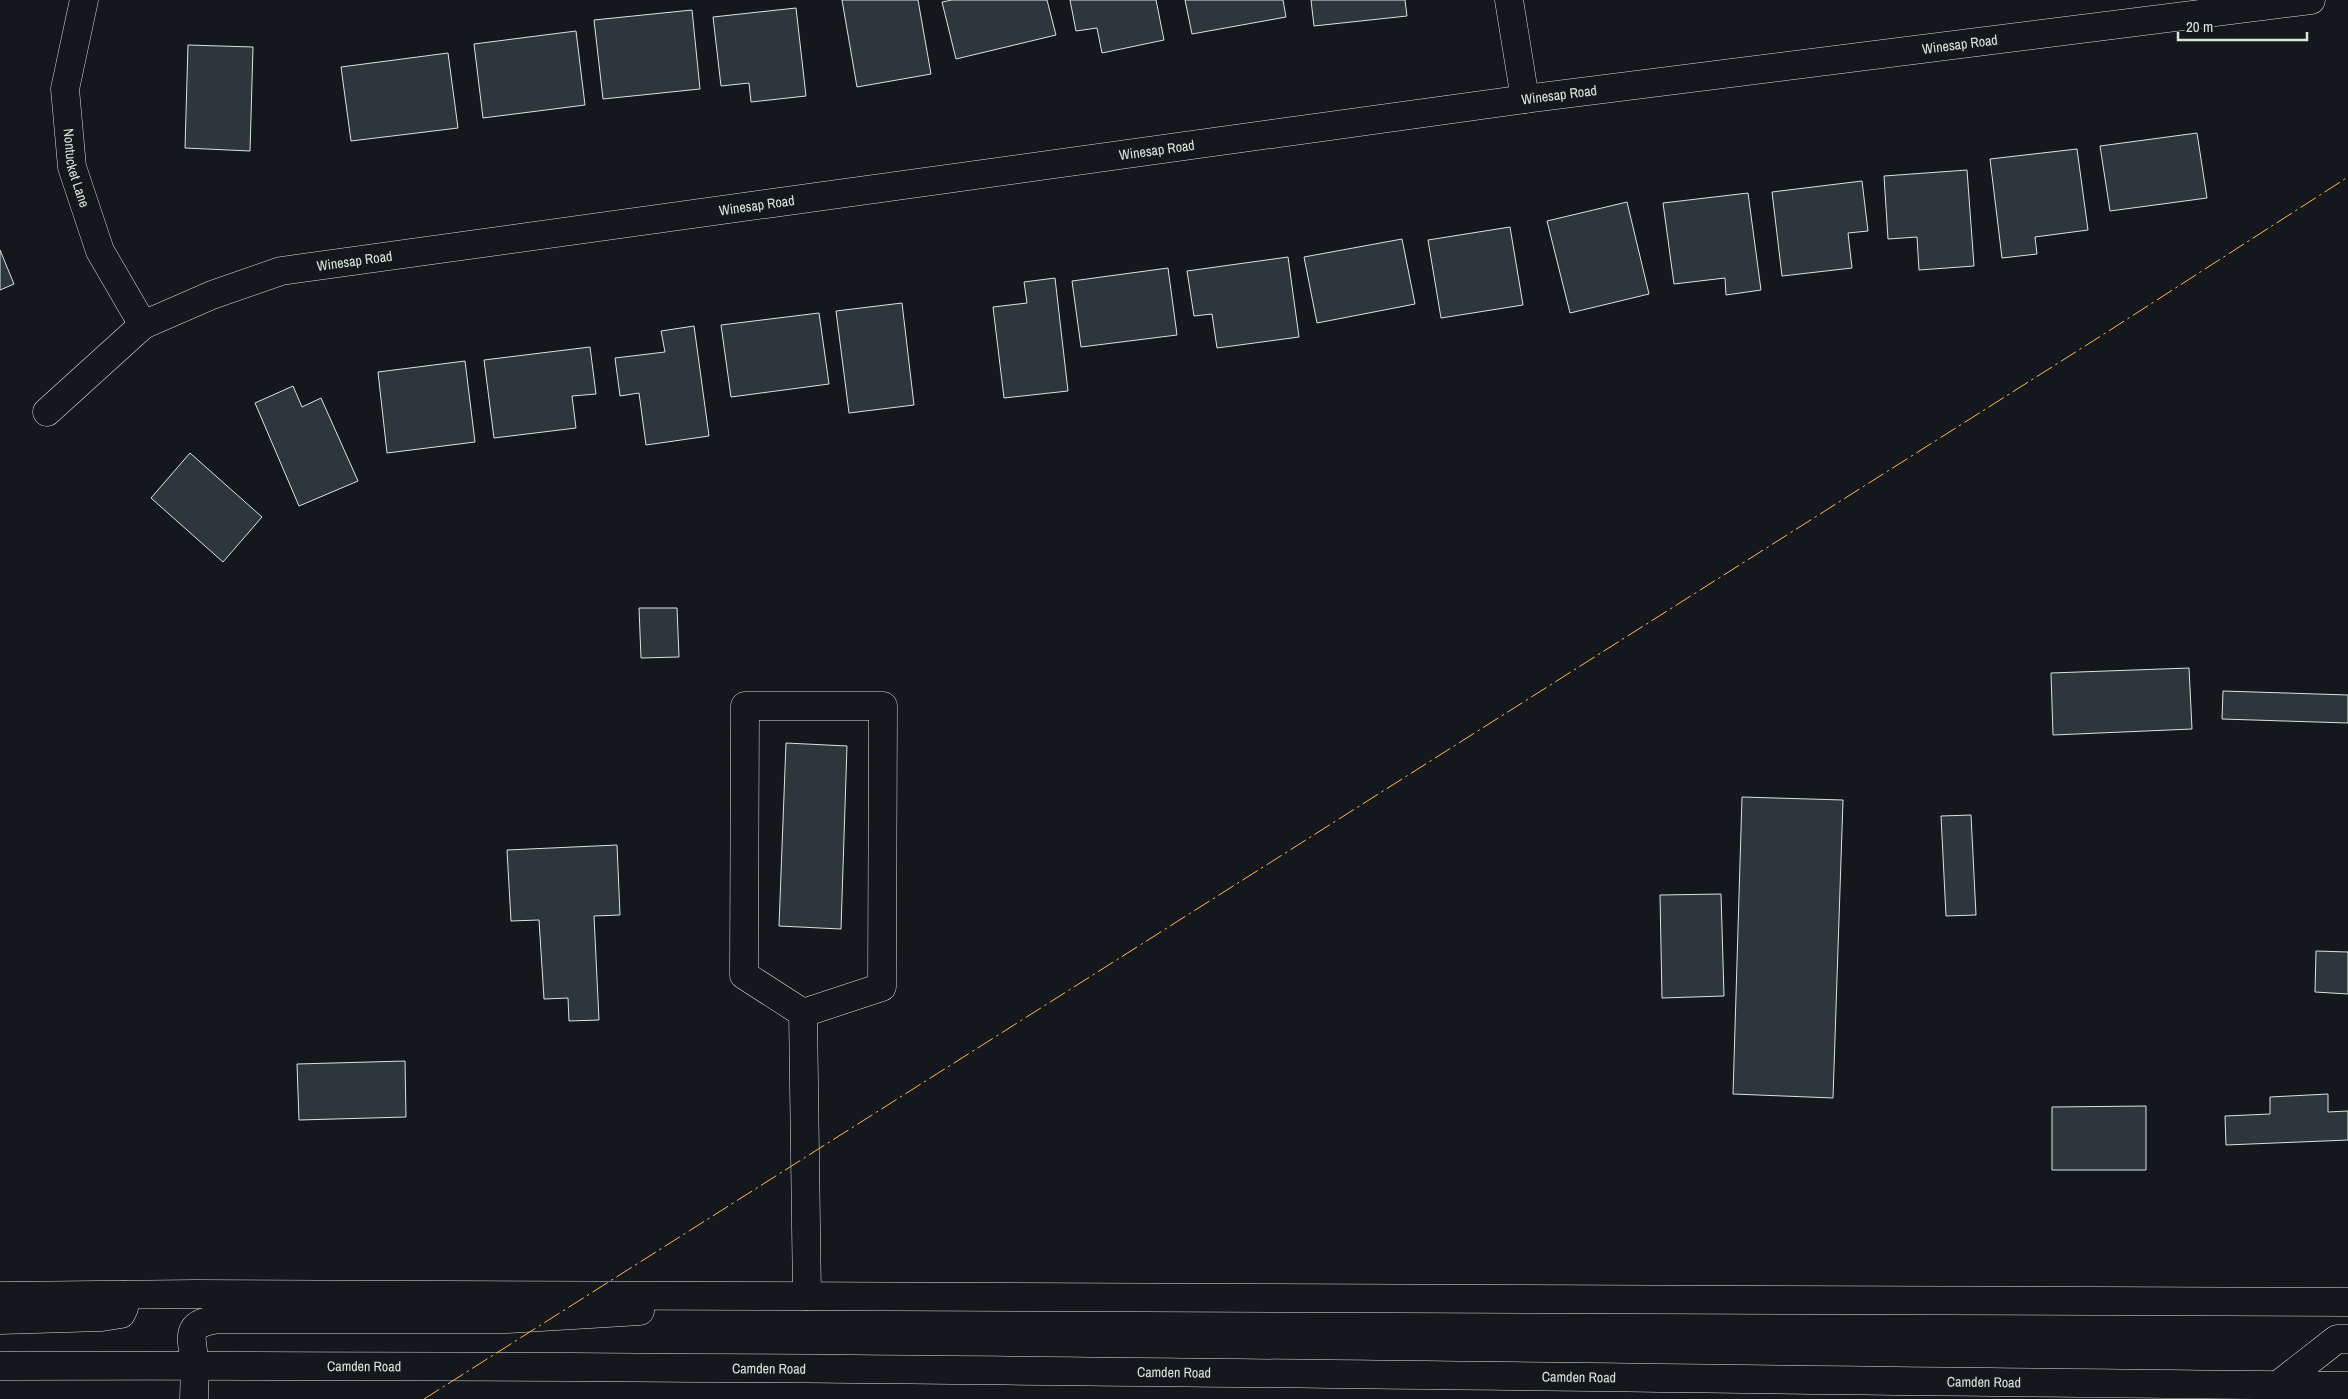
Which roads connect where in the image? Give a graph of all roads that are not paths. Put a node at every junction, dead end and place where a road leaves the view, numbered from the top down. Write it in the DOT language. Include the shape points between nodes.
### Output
graph roads {
  1 [pos="84,0"];
  2 [pos="1509,0"];
  3 [pos="2311,0"];
  4 [pos="2283,2"];
  5 [pos="1526,99"];
  6 [pos="143,325"];
  7 [pos="47,412"];
  8 [pos="802,1013"];
  9 [pos="125,1295"];
  10 [pos="0,1296"];
  11 [pos="770,1296"];
  12 [pos="807,1296"];
  13 [pos="2348,1302"];
  14 [pos="0,1320"];
  15 [pos="2348,1339"];
  16 [pos="0,1366"];
  17 [pos="195,1366"];
  18 [pos="2278,1385"];
  19 [pos="2348,1386"];
  20 [pos="194,1399"];
  1 -- 6 [label="main road, Nontucket Lane" via="66,89 72,167 100,251"];
  2 -- 5 [label="main road"];
  3 -- 4 [label="main road, Winesap Road"];
  4 -- 5 [label="main road, Winesap Road"];
  5 -- 6 [label="main road, Winesap Road" via="281,271 212,295"];
  6 -- 7 [label="main road, Winesap Road"];
  8 -- 8 [label="main road" via="882,987 883,706 745,706 744,975"];
  8 -- 12 [label="main road"];
  9 -- 10 [label="main road"];
  9 -- 11 [label="main road"];
  9 -- 14 [label="main road" via="121,1314"];
  11 -- 12 [label="main road"];
  11 -- 17 [label="main road" via="613,1314 507,1319 202,1321 192,1333"];
  12 -- 13 [label="main road"];
  15 -- 18 [label="main road" via="2337,1338"];
  16 -- 17 [label="main road, Camden Road"];
  17 -- 18 [label="main road, Camden Road"];
  17 -- 20 [label="main road"];
  18 -- 19 [label="main road, Camden Road"];
}
